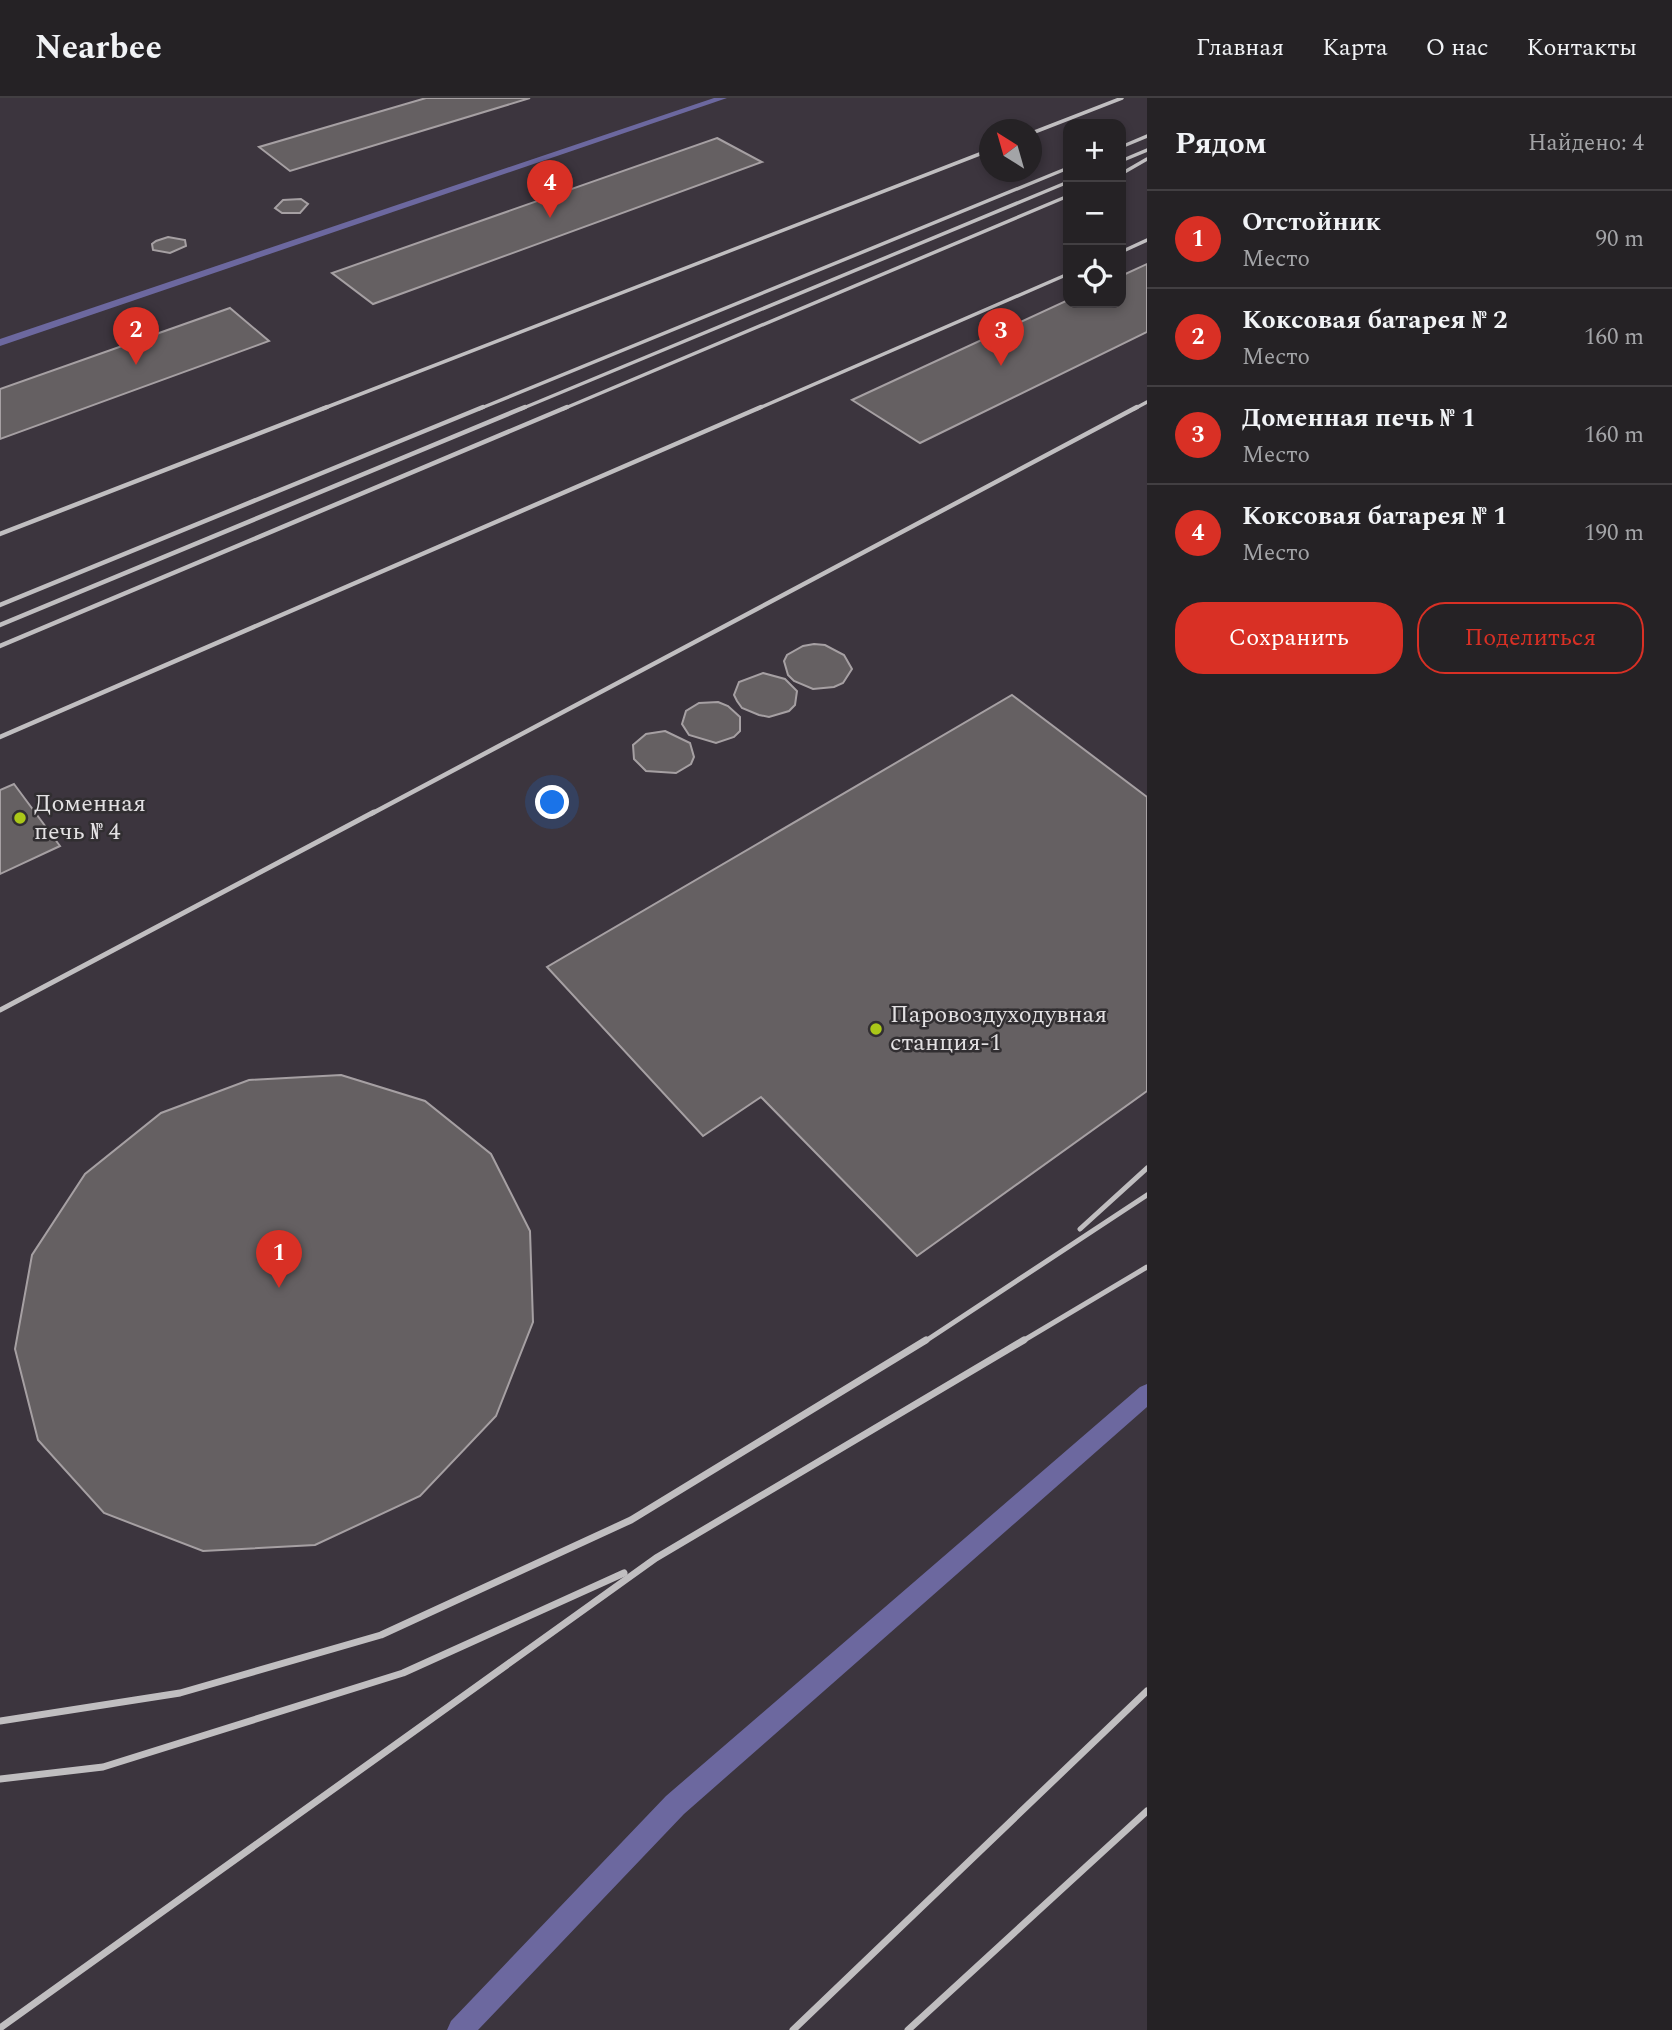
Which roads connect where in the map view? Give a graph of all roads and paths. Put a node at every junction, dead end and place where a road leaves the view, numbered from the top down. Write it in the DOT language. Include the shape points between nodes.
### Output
graph roads {
  1 [pos="723,98"];
  2 [pos="0,343"];
  3 [pos="1147,1394"];
  4 [pos="460,2030"];
  1 -- 2 [label="lane"];
  3 -- 4 [label="lane" via="676,1805"];
}
